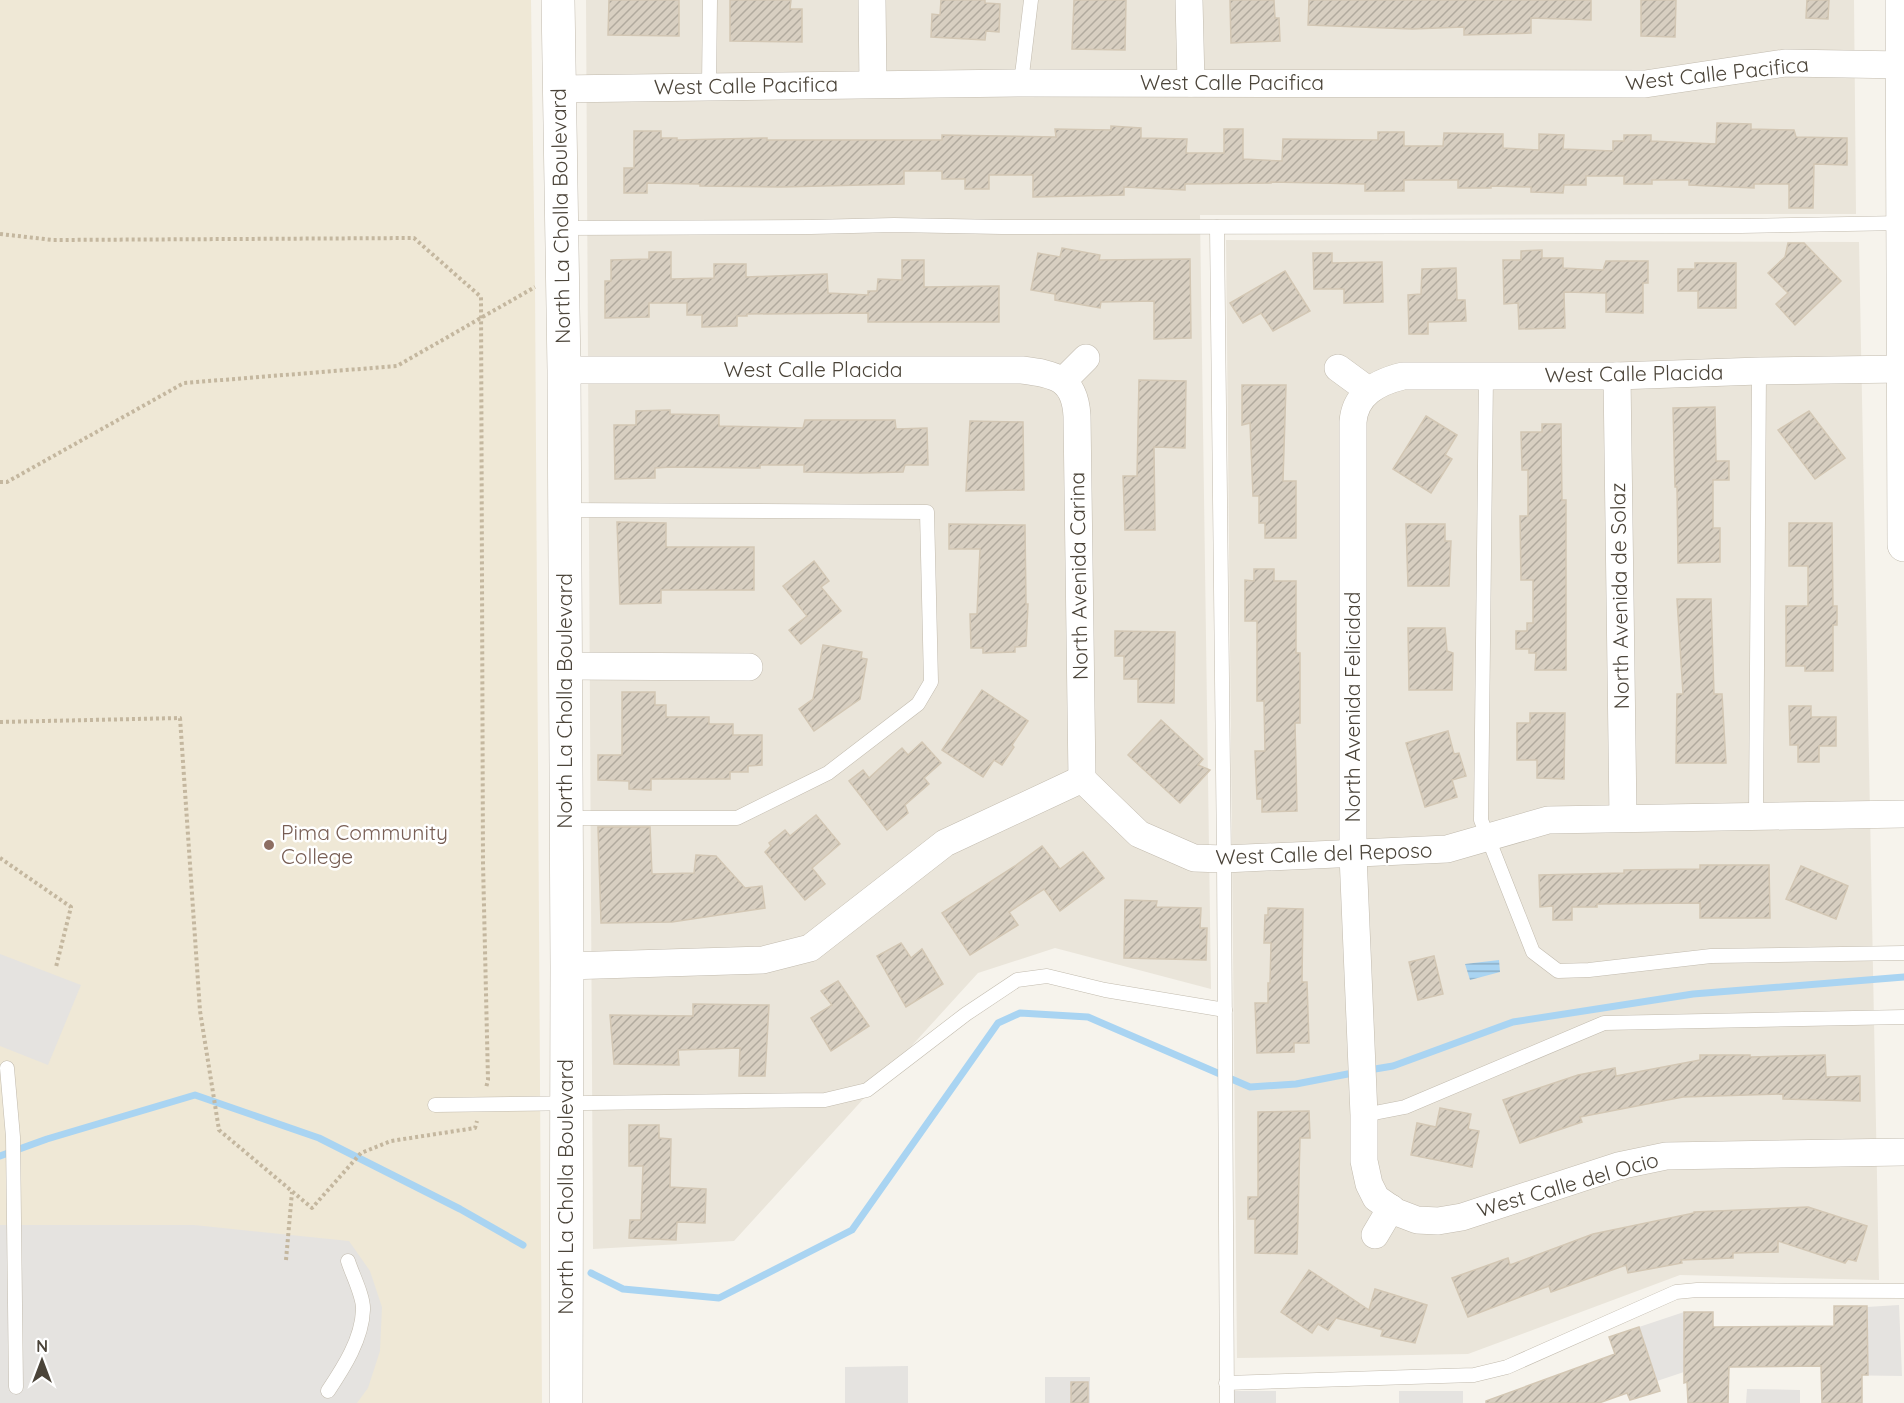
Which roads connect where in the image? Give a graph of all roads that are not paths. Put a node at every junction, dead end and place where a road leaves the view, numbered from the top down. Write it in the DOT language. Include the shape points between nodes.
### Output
graph roads {
  1 [pos="558,0"];
  2 [pos="710,0"];
  3 [pos="872,0"];
  4 [pos="1031,0"];
  5 [pos="1189,0"];
  6 [pos="1902,0"];
  7 [pos="1903,64"];
  8 [pos="1021,83"];
  9 [pos="1191,83"];
  10 [pos="873,84"];
  11 [pos="709,86"];
  12 [pos="558,89"];
  13 [pos="1217,227"];
  14 [pos="561,228"];
  15 [pos="1903,236"];
  16 [pos="1086,358"];
  17 [pos="1338,368"];
  18 [pos="1903,369"];
  19 [pos="564,370"];
  20 [pos="1759,371"];
  21 [pos="1486,376"];
  22 [pos="1617,376"];
  23 [pos="1062,380"];
  24 [pos="1368,390"];
  25 [pos="564,510"];
  26 [pos="1904,545"];
  27 [pos="564,666"];
  28 [pos="749,667"];
  29 [pos="1082,779"];
  30 [pos="1904,814"];
  31 [pos="1756,816"];
  32 [pos="1623,817"];
  33 [pos="565,818"];
  34 [pos="1488,837"];
  35 [pos="1353,855"];
  36 [pos="1224,859"];
  37 [pos="1904,953"];
  38 [pos="567,966"];
  39 [pos="1225,1010"];
  40 [pos="1904,1017"];
  41 [pos="7,1068"];
  42 [pos="566,1104"];
  43 [pos="435,1105"];
  44 [pos="1364,1115"];
  45 [pos="1904,1152"];
  46 [pos="1386,1205"];
  47 [pos="1375,1235"];
  48 [pos="348,1261"];
  49 [pos="1904,1292"];
  50 [pos="1227,1383"];
  51 [pos="16,1387"];
  52 [pos="328,1391"];
  53 [pos="566,1403"];
  54 [pos="1227,1403"];
  1 -- 12 [label="street, North La Cholla Boulevard"];
  2 -- 11 [label="lane"];
  3 -- 10 [label="street"];
  4 -- 8 [label="lane"];
  5 -- 9 [label="street"];
  6 -- 7 [label="street"];
  7 -- 9 [label="street, West Calle Pacifica" via="1785,63 1645,84"];
  7 -- 15 [label="street"];
  8 -- 9 [label="street, West Calle Pacifica"];
  8 -- 10 [label="street, West Calle Pacifica"];
  10 -- 11 [label="street, West Calle Pacifica"];
  11 -- 12 [label="street, West Calle Pacifica"];
  12 -- 14 [label="street, North La Cholla Boulevard"];
  13 -- 14 [label="lane"];
  13 -- 15 [label="lane" via="1741,226"];
  13 -- 36 [label="lane"];
  14 -- 19 [label="street, North La Cholla Boulevard"];
  15 -- 18 [label="street"];
  16 -- 23 [label="street"];
  17 -- 24 [label="street"];
  18 -- 20 [label="street, West Calle Placida"];
  18 -- 26 [label="street"];
  19 -- 23 [label="street, West Calle Placida" via="1022,370"];
  19 -- 25 [label="street, North La Cholla Boulevard"];
  20 -- 22 [label="street, West Calle Placida"];
  20 -- 31 [label="lane"];
  21 -- 22 [label="street, West Calle Placida"];
  21 -- 24 [label="street, West Calle Placida" via="1403,376"];
  21 -- 34 [label="lane" via="1481,820"];
  22 -- 32 [label="street, North Avenida de Solaz"];
  23 -- 29 [label="street, North Avenida Carina" via="1074,395 1077,416"];
  24 -- 35 [label="street, North Avenida Felicidad" via="1359,402 1353,422"];
  25 -- 27 [label="street, North La Cholla Boulevard"];
  25 -- 33 [label="lane" via="927,512 931,682 918,704 828,773 737,818"];
  27 -- 28 [label="street"];
  27 -- 33 [label="street, North La Cholla Boulevard"];
  29 -- 36 [label="street, West Calle del Reposo" via="1139,834 1194,858"];
  29 -- 38 [label="street" via="945,843 810,948 763,960"];
  30 -- 31 [label="street, West Calle del Reposo"];
  31 -- 32 [label="street, West Calle del Reposo"];
  32 -- 34 [label="street, West Calle del Reposo" via="1548,820"];
  33 -- 38 [label="street, North La Cholla Boulevard"];
  34 -- 35 [label="street, West Calle del Reposo" via="1447,849"];
  34 -- 37 [label="lane" via="1533,952 1558,971 1711,956"];
  35 -- 36 [label="street, West Calle del Reposo"];
  35 -- 44 [label="street, North Avenida Felicidad"];
  36 -- 39 [label="lane"];
  38 -- 42 [label="street, North La Cholla Boulevard"];
  39 -- 42 [label="lane" via="1037,977 1017,980 867,1090 825,1100"];
  39 -- 50 [label="lane"];
  40 -- 44 [label="lane" via="1604,1023 1405,1107"];
  41 -- 51 [label="lane" via="13,1137"];
  42 -- 43 [label="lane"];
  42 -- 53 [label="street, North La Cholla Boulevard"];
  44 -- 46 [label="street, North Avenida Felicidad" via="1364,1161 1369,1184 1376,1198"];
  45 -- 46 [label="street, West Calle del Ocio" via="1666,1156 1618,1166 1462,1217 1438,1221 1417,1220"];
  46 -- 47 [label="street"];
  48 -- 52 [label="lane" via="363,1308 359,1333"];
  49 -- 50 [label="lane" via="1676,1292 1507,1366 1474,1375"];
  50 -- 54 [label="lane"];
}
